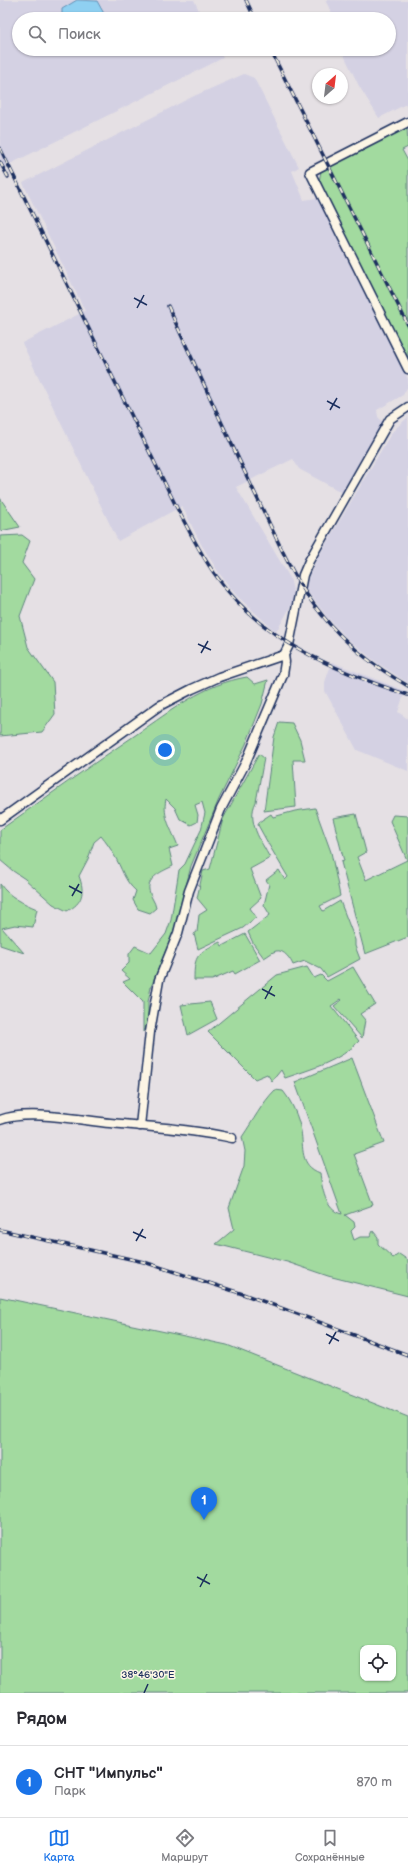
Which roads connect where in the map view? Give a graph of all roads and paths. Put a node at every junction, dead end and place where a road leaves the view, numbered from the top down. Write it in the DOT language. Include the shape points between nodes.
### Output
graph roads {
  1 [pos="408,122"];
  2 [pos="408,369"];
  3 [pos="408,407"];
  4 [pos="284,655"];
  5 [pos="0,820"];
  6 [pos="0,1120"];
  7 [pos="140,1126"];
  8 [pos="232,1138"];
  1 -- 2 [label="street" via="310,172"];
  3 -- 4 [label="street" via="390,419 309,561 303,575 289,645"];
  4 -- 5 [label="street" via="219,677 159,706"];
  4 -- 7 [label="street" via="283,675 246,762 221,809 189,891 178,933 159,980 150,1032"];
  6 -- 7 [label="street" via="10,1116 36,1116"];
  7 -- 8 [label="street"];
}
